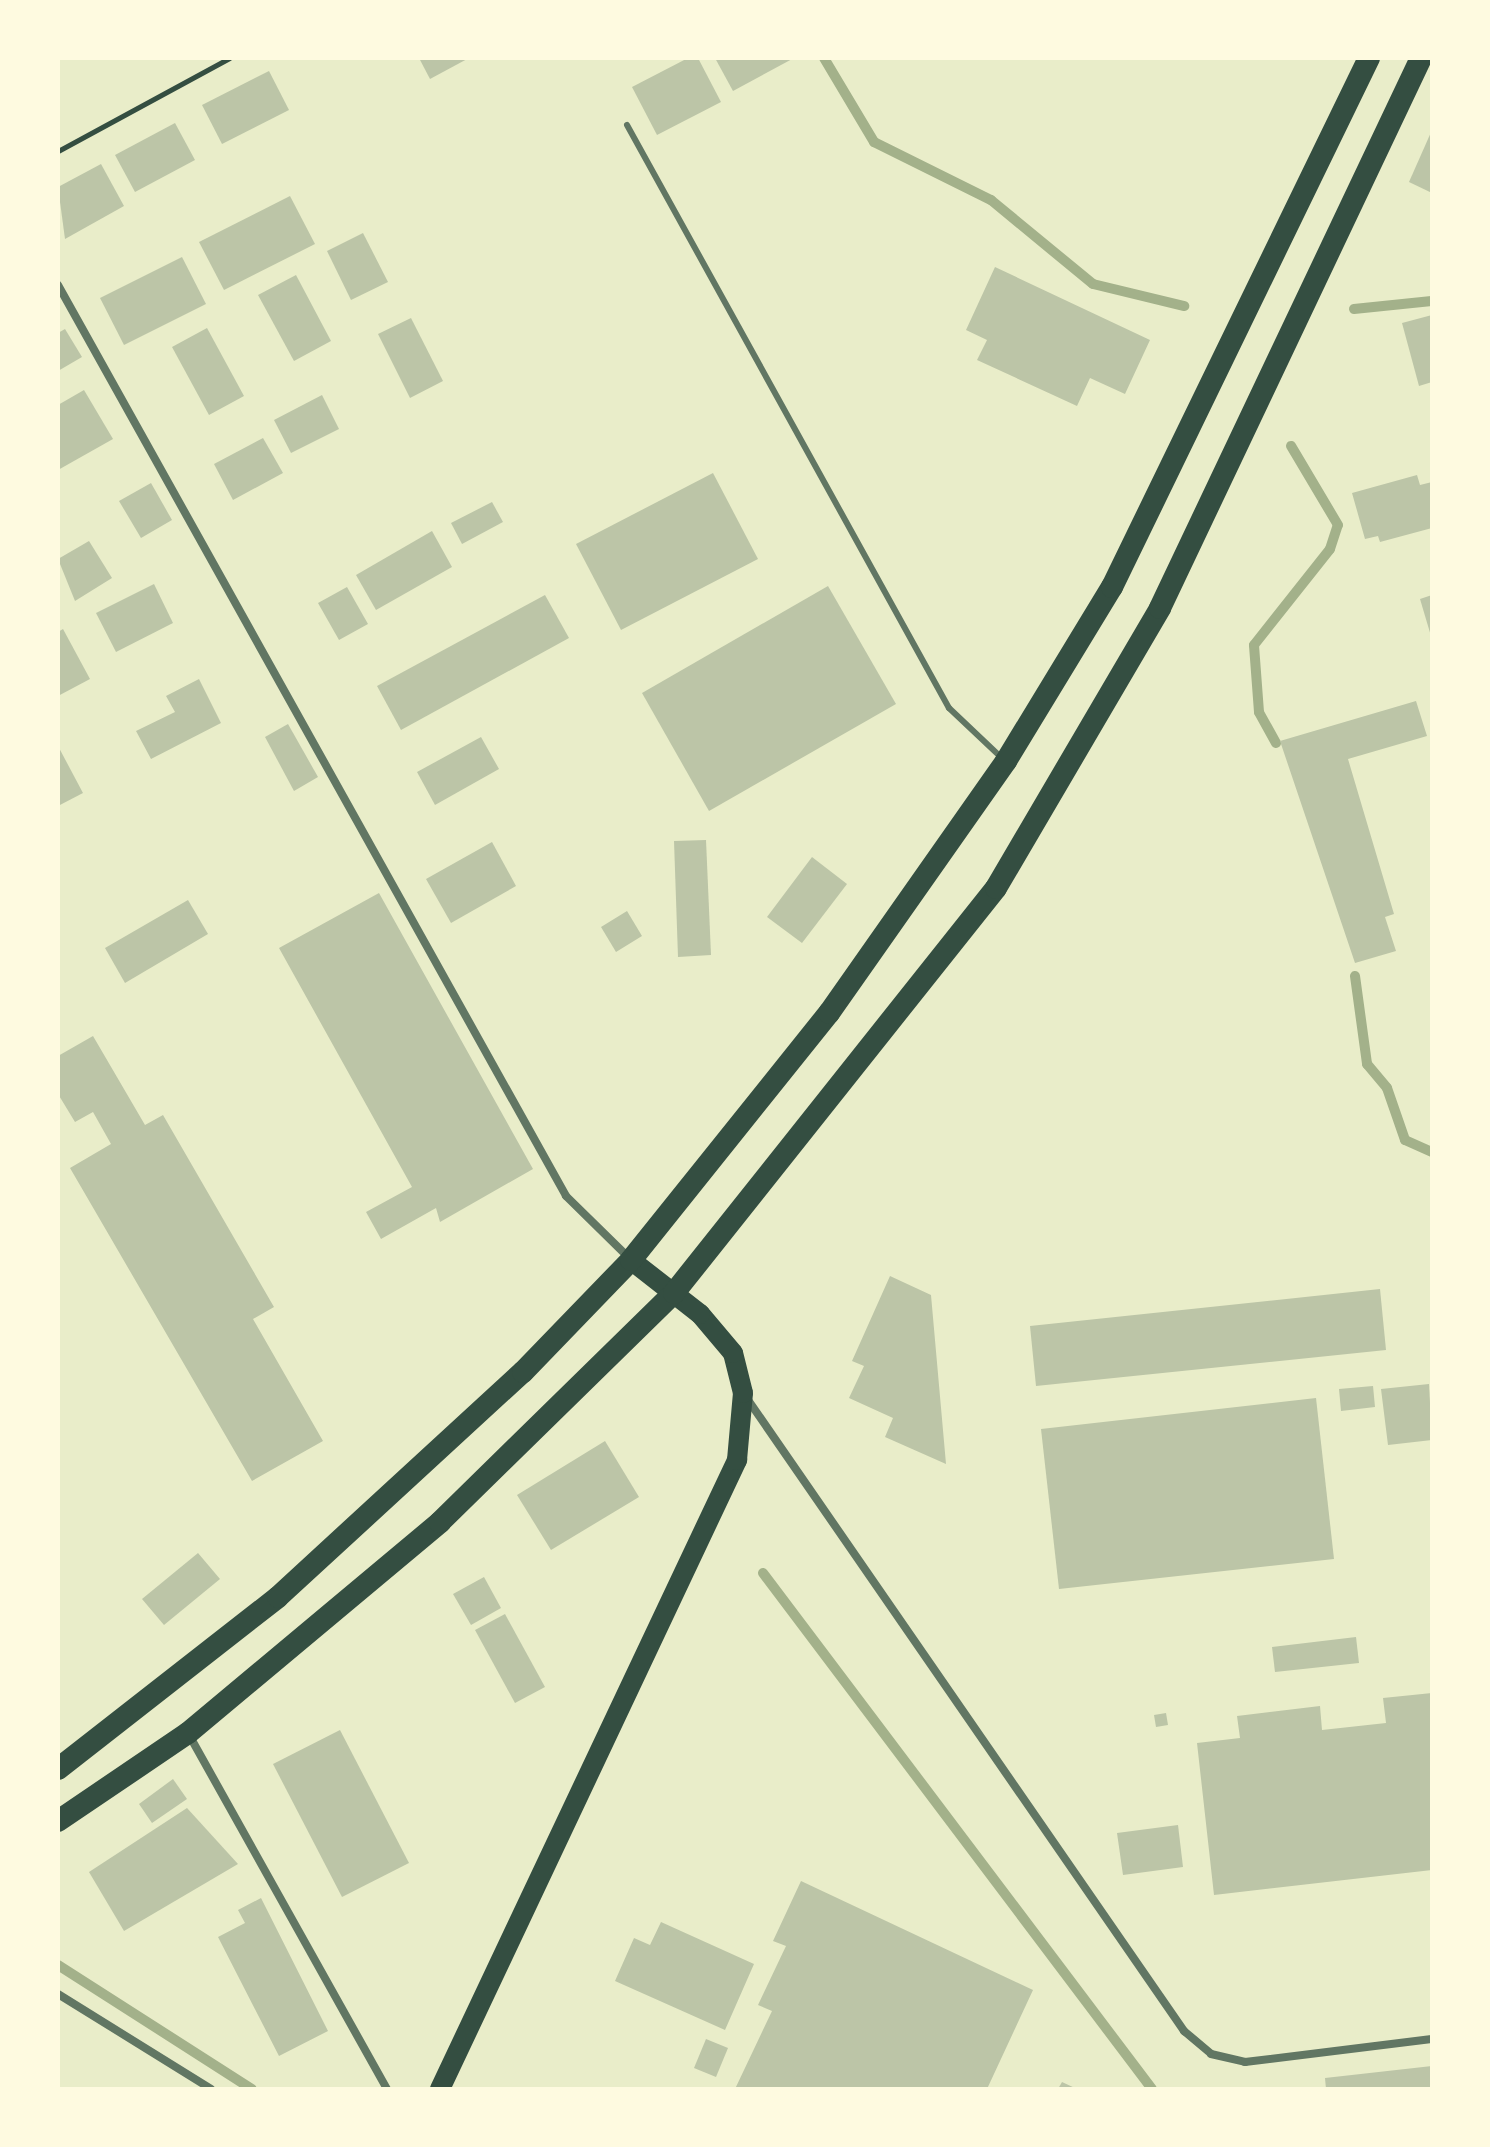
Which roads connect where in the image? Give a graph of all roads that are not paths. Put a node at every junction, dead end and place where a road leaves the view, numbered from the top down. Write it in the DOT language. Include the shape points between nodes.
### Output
graph roads {
  1 [pos="1369,58"];
  2 [pos="1421,58"];
  3 [pos="627,125"];
  4 [pos="58,285"];
  5 [pos="1006,761"];
  6 [pos="631,1260"];
  7 [pos="674,1293"];
  8 [pos="743,1393"];
  9 [pos="188,1733"];
  10 [pos="58,1769"];
  11 [pos="58,1821"];
  12 [pos="58,1994"];
  13 [pos="1432,2039"];
  14 [pos="211,2089"];
  15 [pos="387,2089"];
  16 [pos="440,2089"];
  1 -- 5 [label="highway" via="1112,587"];
  2 -- 7 [label="highway" via="1167,594 1050,805 996,888"];
  3 -- 5 [label="lane" via="949,708"];
  4 -- 6 [label="street" via="566,1196"];
  5 -- 6 [label="highway" via="829,1013"];
  6 -- 7 [label="main road"];
  6 -- 10 [label="highway" via="409,1482 171,1687"];
  7 -- 8 [label="main road" via="733,1353"];
  7 -- 9 [label="highway" via="440,1522"];
  8 -- 13 [label="street" via="1184,2031 1211,2054 1245,2062"];
  8 -- 16 [label="main road" via="737,1460 702,1543"];
  9 -- 11 [label="highway"];
  9 -- 15 [label="street"];
  12 -- 14 [label="street"];
}
